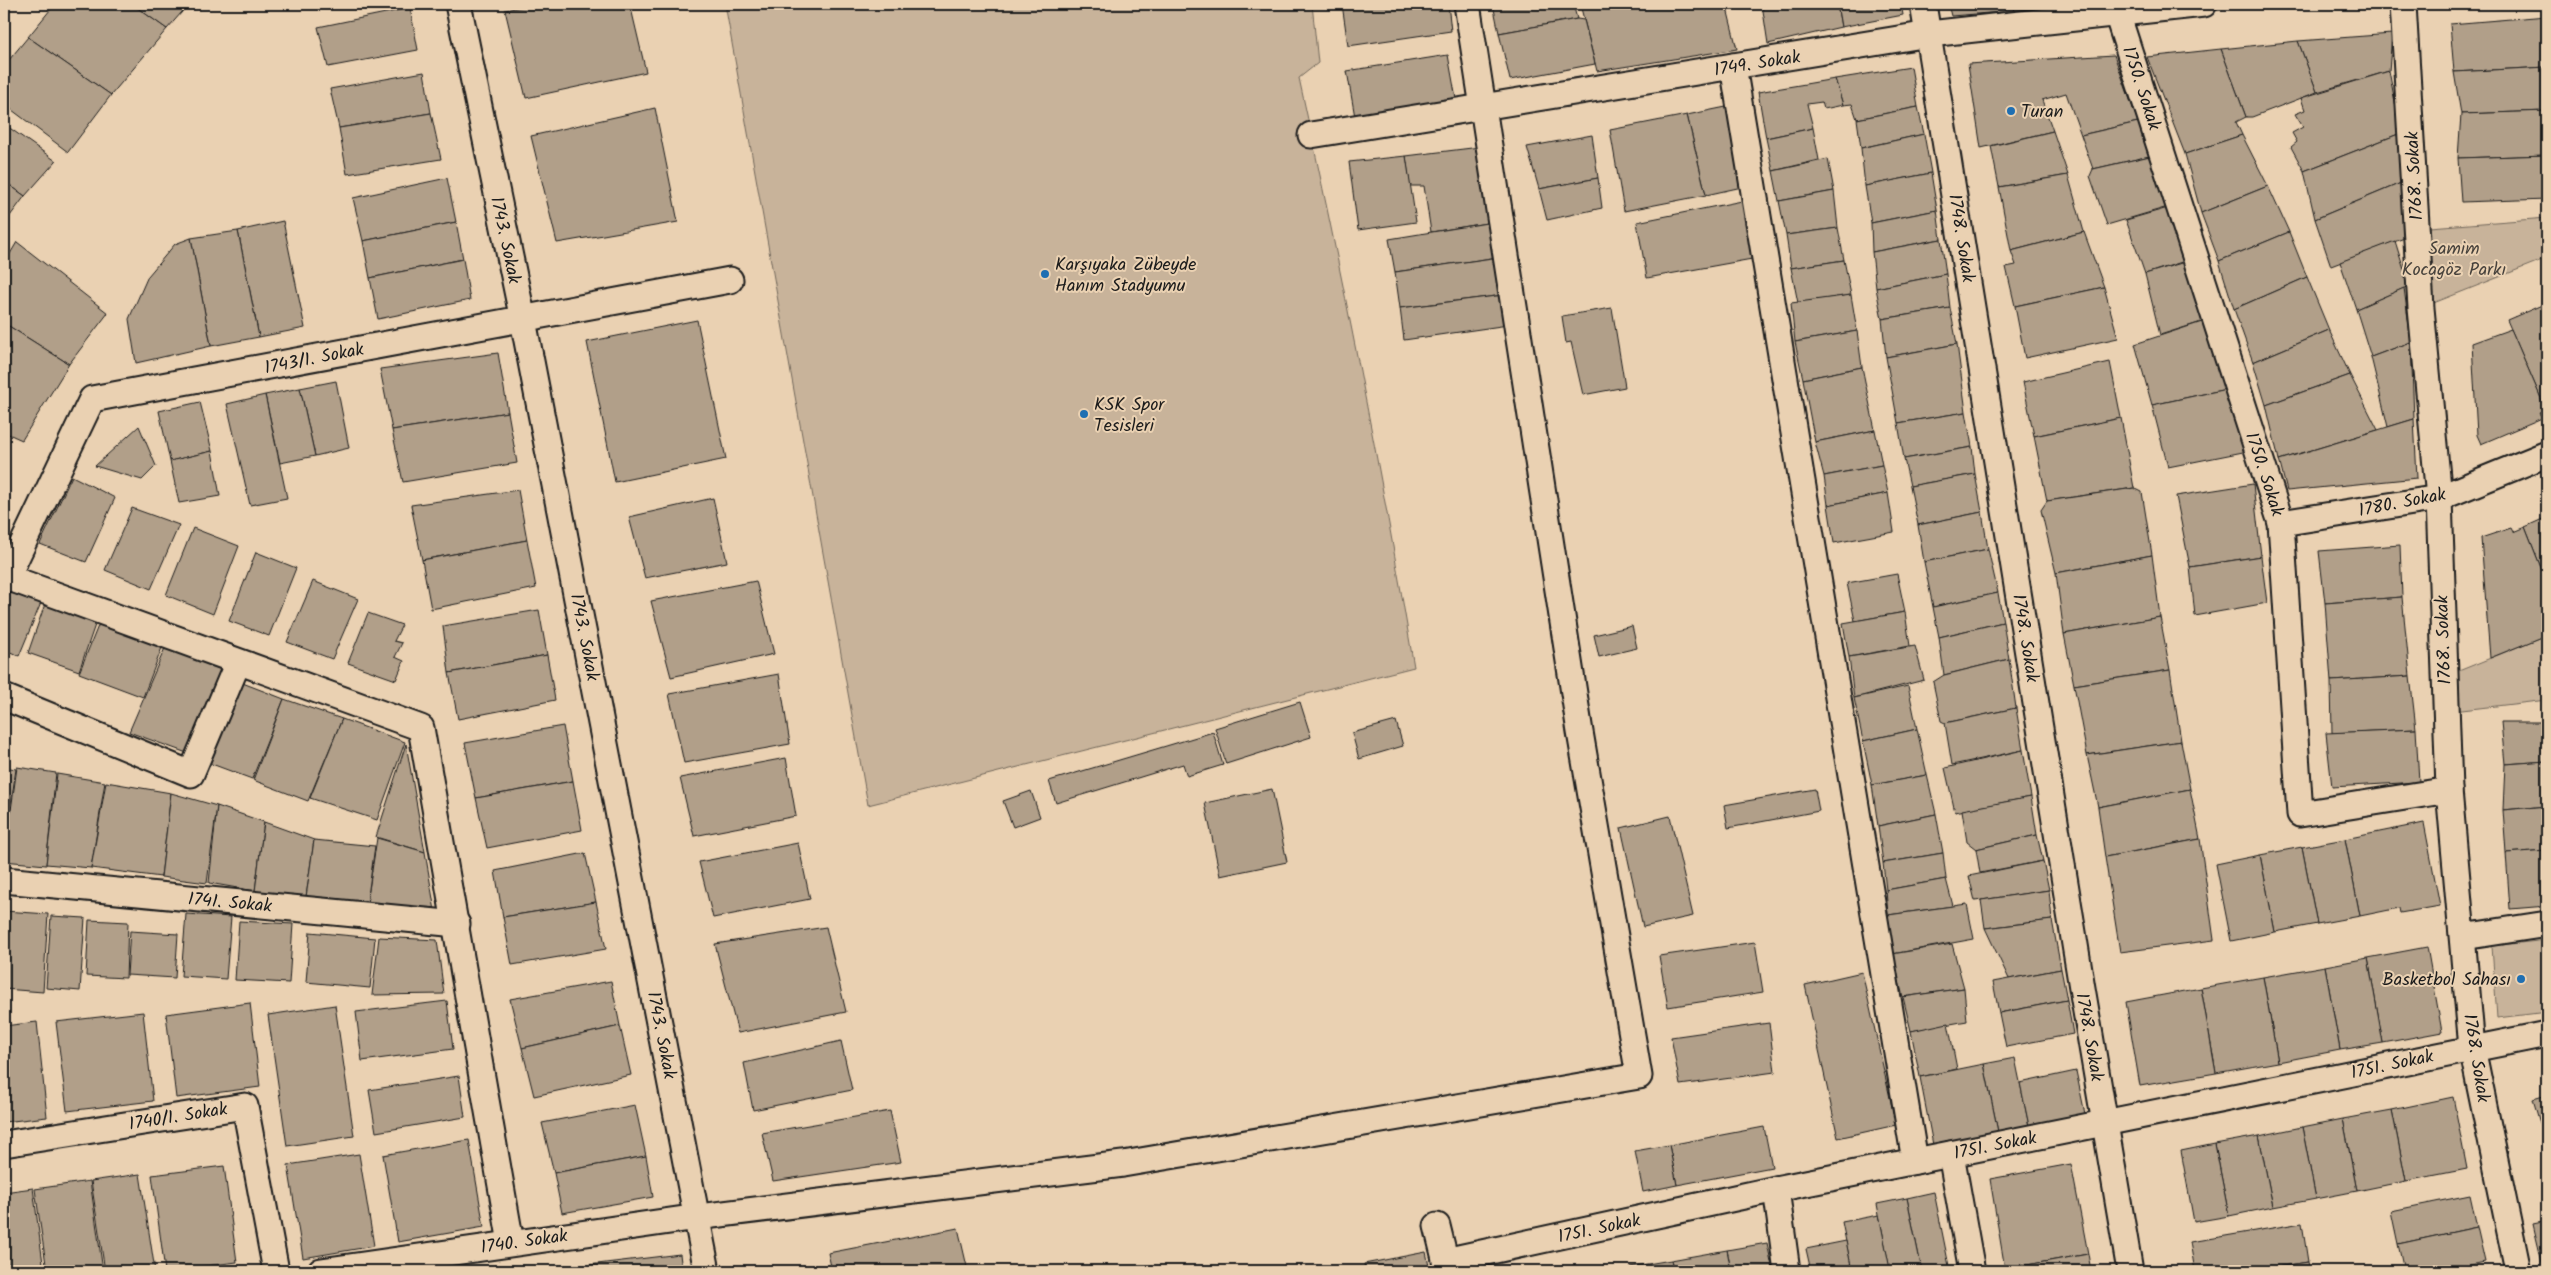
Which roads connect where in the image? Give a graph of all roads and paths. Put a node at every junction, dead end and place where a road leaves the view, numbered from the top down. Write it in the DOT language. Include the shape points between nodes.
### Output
graph roads {
  1 [pos="458,4"];
  2 [pos="1467,4"];
  3 [pos="1923,4"];
  4 [pos="2204,4"];
  5 [pos="2403,4"];
  6 [pos="2116,8"];
  7 [pos="1929,34"];
  8 [pos="1733,66"];
  9 [pos="1483,108"];
  10 [pos="1312,135"];
  11 [pos="730,280"];
  12 [pos="523,320"];
  13 [pos="2547,454"];
  14 [pos="2439,498"];
  15 [pos="2281,523"];
  16 [pos="5,577"];
  17 [pos="238,662"];
  18 [pos="4,696"];
  19 [pos="2449,790"];
  20 [pos="4,880"];
  21 [pos="457,924"];
  22 [pos="2547,924"];
  23 [pos="2463,937"];
  24 [pos="2547,1034"];
  25 [pos="2472,1048"];
  26 [pos="2105,1123"];
  27 [pos="4,1144"];
  28 [pos="1951,1154"];
  29 [pos="1916,1161"];
  30 [pos="1776,1189"];
  31 [pos="698,1217"];
  32 [pos="1437,1226"];
  33 [pos="511,1243"];
  34 [pos="1446,1266"];
  35 [pos="276,1271"];
  36 [pos="321,1271"];
  37 [pos="707,1271"];
  38 [pos="1787,1271"];
  39 [pos="1972,1271"];
  40 [pos="2130,1271"];
  41 [pos="2518,1271"];
  1 -- 12 [label="street, 1743. Sokak"];
  2 -- 9 [label="street"];
  3 -- 7 [label="street, 1748. Sokak"];
  4 -- 6 [label="street, 1749. Sokak"];
  5 -- 14 [label="street, 1768. Sokak" via="2421,308"];
  6 -- 7 [label="street, 1749. Sokak"];
  6 -- 15 [label="street, 1750. Sokak"];
  7 -- 8 [label="street, 1749. Sokak"];
  7 -- 26 [label="street, 1748. Sokak"];
  8 -- 9 [label="street, 1749. Sokak"];
  8 -- 29 [label="street"];
  9 -- 10 [label="street, 1749. Sokak"];
  9 -- 31 [label="street, 1740. Sokak" via="1580,732 1639,1076 1123,1164"];
  11 -- 12 [label="street, 1743/1. Sokak"];
  12 -- 16 [label="street, 1743/1. Sokak" via="92,399"];
  12 -- 31 [label="street, 1743. Sokak"];
  13 -- 14 [label="street, 1780. Sokak"];
  14 -- 15 [label="street, 1780. Sokak"];
  14 -- 19 [label="street, 1768. Sokak"];
  15 -- 19 [label="street, 1750. Sokak" via="2300,814"];
  16 -- 17 [label="street"];
  17 -- 18 [label="street" via="191,774"];
  17 -- 21 [label="street" via="421,728"];
  19 -- 23 [label="street, 1768. Sokak"];
  20 -- 21 [label="street, 1741. Sokak"];
  21 -- 33 [label="street"];
  22 -- 23 [label="street"];
  23 -- 25 [label="street, 1768. Sokak"];
  24 -- 25 [label="street, 1751. Sokak"];
  25 -- 26 [label="street, 1751. Sokak"];
  25 -- 41 [label="street, 1768. Sokak"];
  26 -- 28 [label="street, 1751. Sokak"];
  26 -- 40 [label="street, 1748. Sokak"];
  27 -- 35 [label="street, 1740/1. Sokak" via="245,1106"];
  28 -- 29 [label="street, 1751. Sokak"];
  28 -- 39 [label="street"];
  29 -- 30 [label="street, 1751. Sokak"];
  30 -- 34 [label="street, 1751. Sokak"];
  30 -- 38 [label="street"];
  31 -- 33 [label="street, 1740. Sokak"];
  31 -- 37 [label="street, 1743. Sokak"];
  32 -- 34 [label="street"];
  33 -- 36 [label="street, 1740. Sokak"];
}
